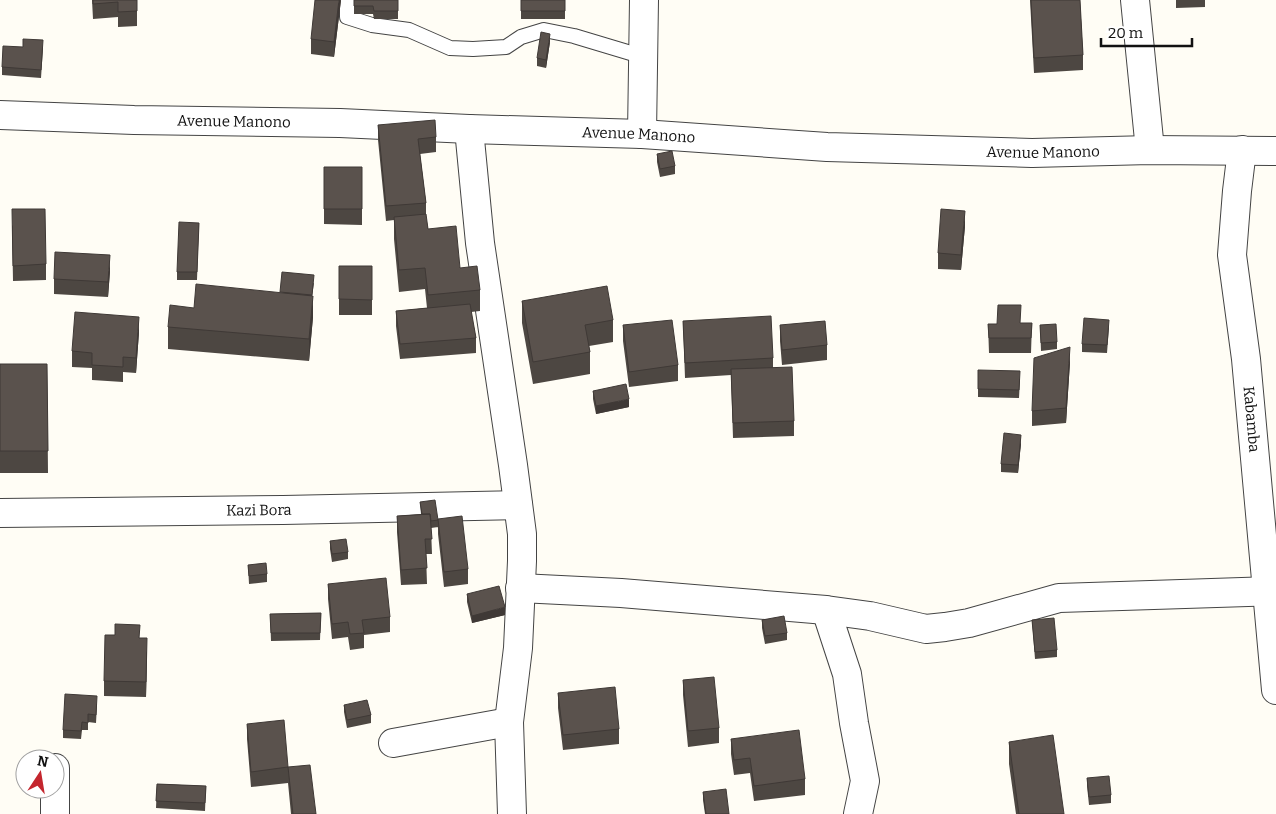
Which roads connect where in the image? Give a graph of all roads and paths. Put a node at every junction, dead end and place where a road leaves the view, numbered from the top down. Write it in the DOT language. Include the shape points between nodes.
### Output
graph roads {
  1 [pos="347,0"];
  2 [pos="644,0"];
  3 [pos="1134,0"];
  4 [pos="644,57"];
  5 [pos="0,115"];
  6 [pos="468,129"];
  7 [pos="642,134"];
  8 [pos="1150,150"];
  9 [pos="1242,150"];
  10 [pos="1276,151"];
  11 [pos="518,505"];
  12 [pos="0,513"];
  13 [pos="520,588"];
  14 [pos="1271,591"];
  15 [pos="826,610"];
  16 [pos="1276,690"];
  17 [pos="509,722"];
  18 [pos="393,743"];
  19 [pos="56,799"];
  20 [pos="56,814"];
  21 [pos="512,814"];
  22 [pos="858,814"];
  1 -- 4 [label="lane" via="347,18 409,30 450,48 506,47 521,37 544,30"];
  2 -- 4 [label="street"];
  3 -- 8 [label="street"];
  4 -- 7 [label="street"];
  5 -- 6 [label="street, Avenue Manono"];
  6 -- 7 [label="street, Avenue Manono"];
  6 -- 11 [label="street" via="480,242"];
  7 -- 8 [label="street, Avenue Manono" via="827,147 1032,153"];
  8 -- 9 [label="street, Avenue Manono"];
  9 -- 10 [label="street, Avenue Manono"];
  9 -- 14 [label="street, Kabamba" via="1232,255"];
  11 -- 12 [label="street, Kazi Bora"];
  11 -- 13 [label="street" via="522,534"];
  13 -- 15 [label="street"];
  13 -- 17 [label="street" via="518,648"];
  14 -- 15 [label="street" via="1059,598 968,623 926,629"];
  14 -- 16 [label="street, Kabamba"];
  15 -- 22 [label="street" via="847,674 865,781"];
  17 -- 18 [label="street"];
  17 -- 21 [label="street"];
  19 -- 20 [label="street"];
}
